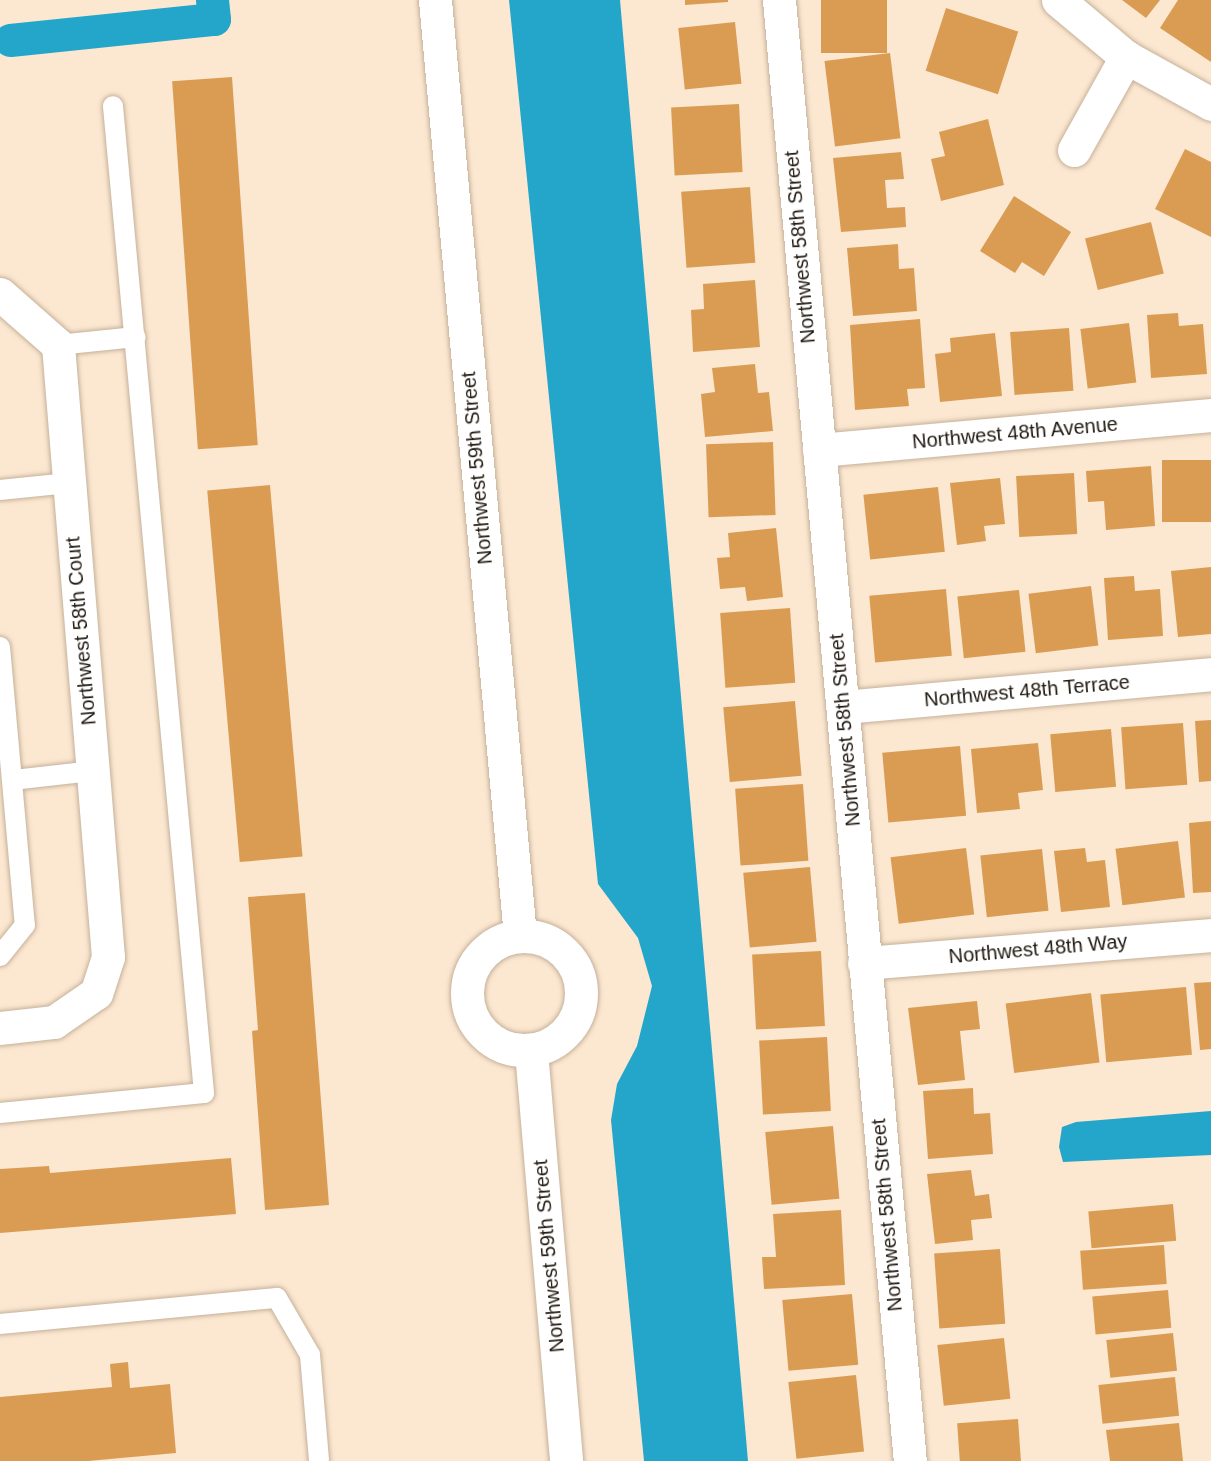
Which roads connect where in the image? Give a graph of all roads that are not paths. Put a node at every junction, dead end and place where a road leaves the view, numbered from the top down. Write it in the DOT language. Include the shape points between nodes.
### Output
graph roads {
  1 [pos="435,0"];
  2 [pos="779,0"];
  3 [pos="1058,0"];
  4 [pos="1126,57"];
  5 [pos="1211,104"];
  6 [pos="113,106"];
  7 [pos="1074,150"];
  8 [pos="0,294"];
  9 [pos="136,337"];
  10 [pos="58,345"];
  11 [pos="1211,415"];
  12 [pos="819,450"];
  13 [pos="69,483"];
  14 [pos="0,490"];
  15 [pos="0,647"];
  16 [pos="1211,674"];
  17 [pos="843,707"];
  18 [pos="92,771"];
  19 [pos="13,780"];
  20 [pos="1211,934"];
  21 [pos="520,936"];
  22 [pos="0,956"];
  23 [pos="864,963"];
  24 [pos="0,1028"];
  25 [pos="531,1051"];
  26 [pos="0,1113"];
  27 [pos="0,1324"];
  28 [pos="319,1461"];
  29 [pos="566,1461"];
  30 [pos="910,1461"];
  1 -- 21 [label="street, Northwest 59th Street"];
  2 -- 12 [label="street, Northwest 58th Street"];
  3 -- 4 [label="street"];
  4 -- 5 [label="street"];
  4 -- 7 [label="street"];
  6 -- 9 [label="lane"];
  8 -- 10 [label="street"];
  9 -- 10 [label="lane"];
  9 -- 26 [label="lane" via="204,1093"];
  10 -- 13 [label="street, Northwest 58th Court"];
  11 -- 12 [label="street, Northwest 48th Avenue"];
  12 -- 17 [label="street, Northwest 58th Street"];
  13 -- 14 [label="lane"];
  13 -- 18 [label="street, Northwest 58th Court"];
  15 -- 19 [label="lane"];
  16 -- 17 [label="street, Northwest 48th Terrace"];
  17 -- 23 [label="street, Northwest 58th Street"];
  18 -- 19 [label="lane"];
  18 -- 24 [label="street, Northwest 58th Court" via="108,957 96,993 54,1022"];
  19 -- 22 [label="lane" via="25,925"];
  20 -- 23 [label="street, Northwest 48th Way"];
  21 -- 25 [label="street" via="538,937 561,950 577,971 581,988 574,1022 555,1041"];
  21 -- 25 [label="street" via="504,939 478,960 470,974 468,1007 485,1036 514,1050"];
  23 -- 30 [label="street, Northwest 58th Street"];
  25 -- 29 [label="street, Northwest 59th Street"];
  27 -- 28 [label="lane" via="277,1299 310,1355"];
}
